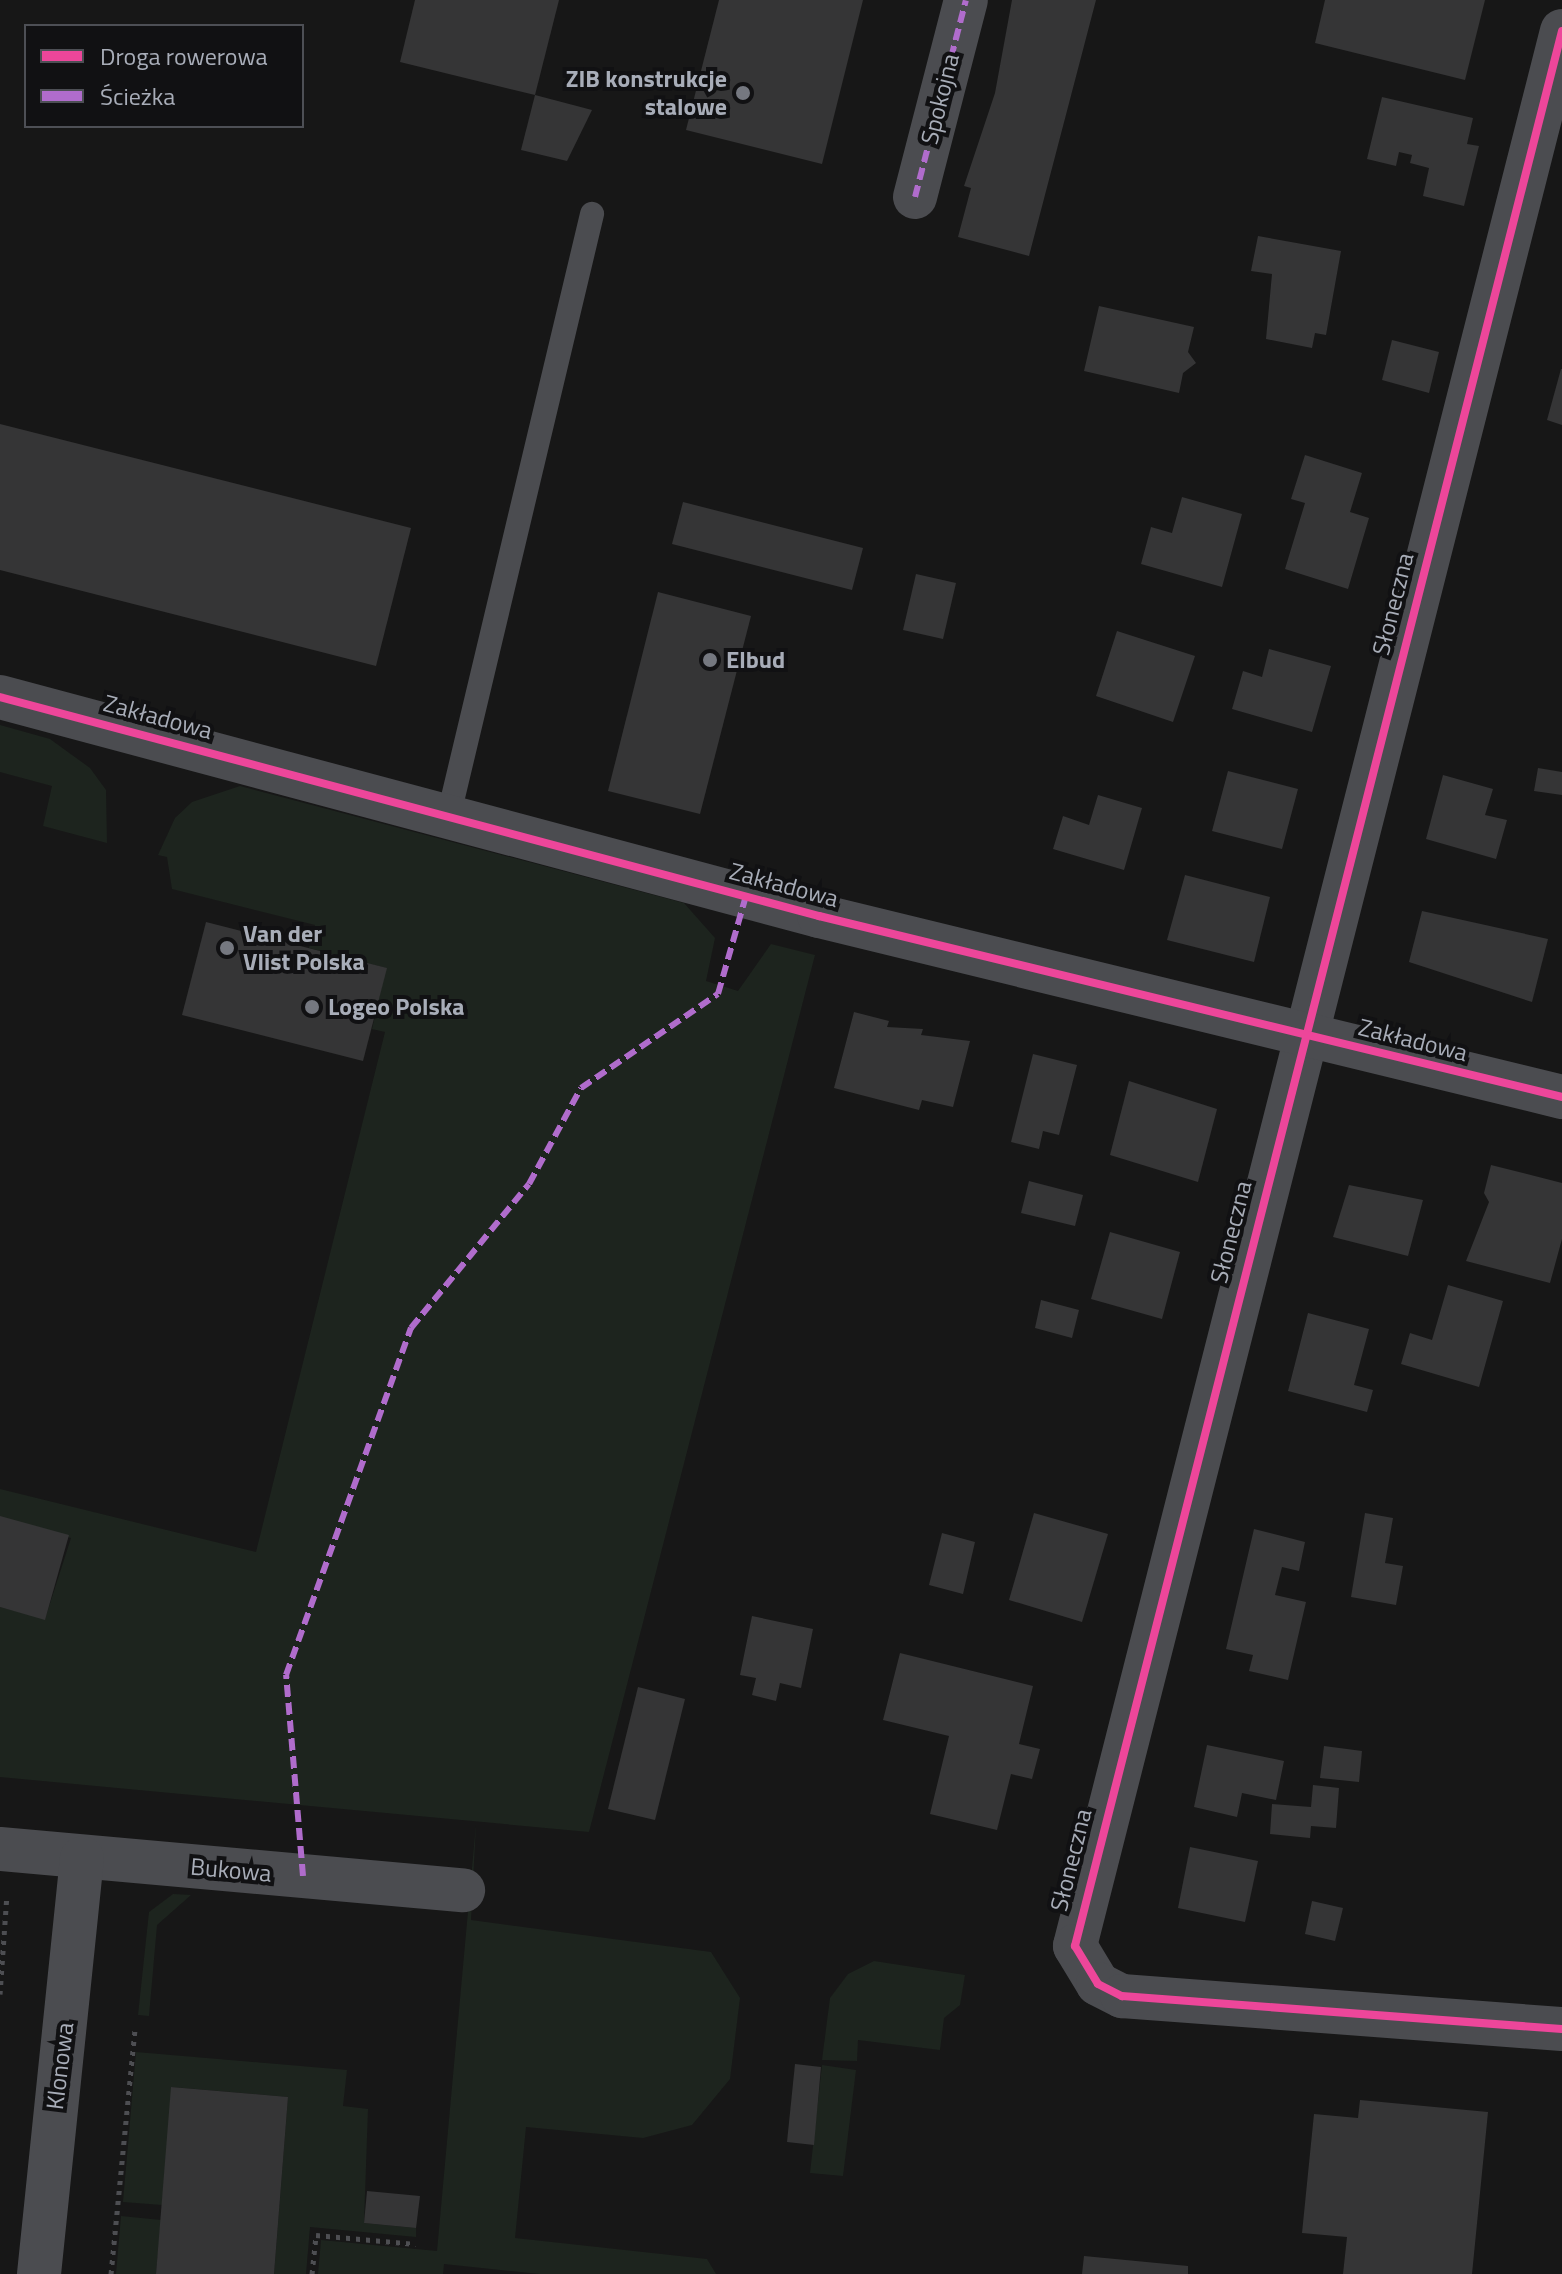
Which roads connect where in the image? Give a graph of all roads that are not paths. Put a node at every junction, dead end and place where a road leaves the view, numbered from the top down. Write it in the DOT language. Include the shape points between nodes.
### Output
graph roads {
  1 [pos="966,0"];
  2 [pos="1562,31"];
  3 [pos="915,197"];
  4 [pos="592,214"];
  5 [pos="0,697"];
  6 [pos="449,814"];
  7 [pos="1303,1034"];
  8 [pos="1562,1097"];
  9 [pos="5,1850"];
  10 [pos="82,1858"];
  11 [pos="463,1890"];
  12 [pos="1562,2029"];
  13 [pos="39,2274"];
  1 -- 3 [label="street, Spokojna"];
  2 -- 7 [label="street, Słoneczna"];
  4 -- 6 [label="lane"];
  5 -- 6 [label="street, Zakładowa"];
  6 -- 7 [label="street, Zakładowa" via="819,916"];
  7 -- 8 [label="street, Zakładowa"];
  7 -- 12 [label="street, Słoneczna" via="1075,1946 1098,1984 1122,1996"];
  9 -- 10 [label="street, Bukowa"];
  10 -- 11 [label="street, Bukowa"];
  10 -- 13 [label="street, Klonowa"];
}
